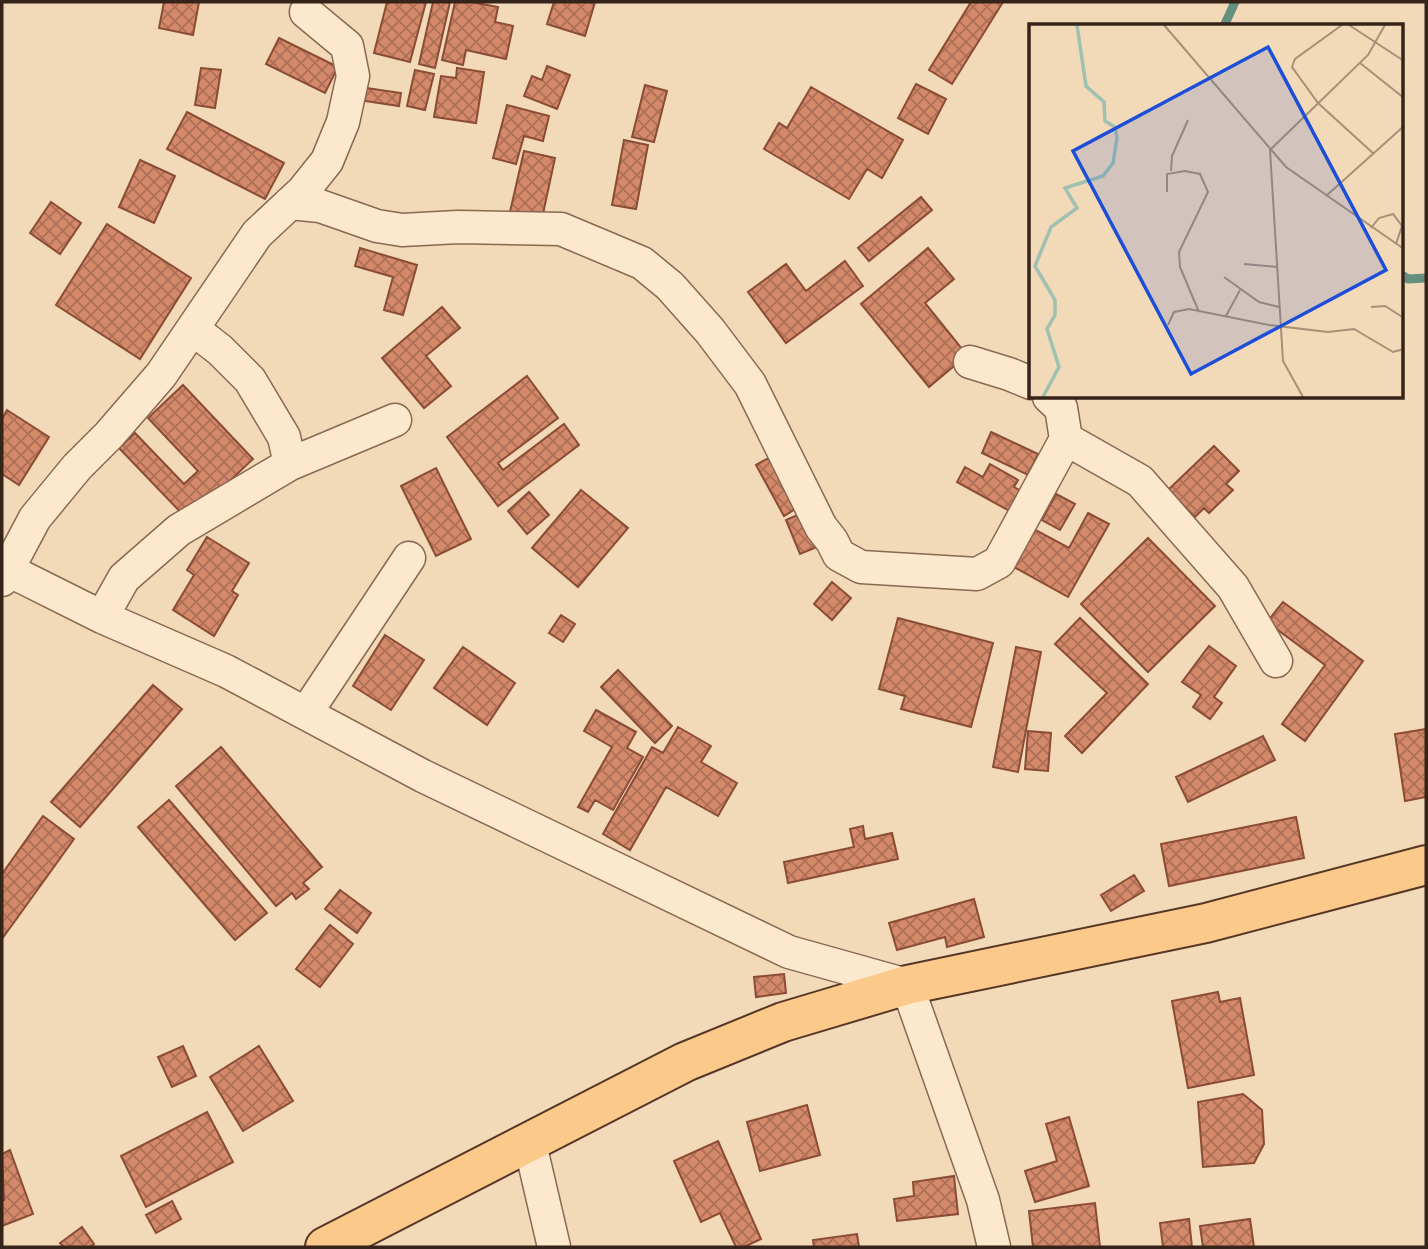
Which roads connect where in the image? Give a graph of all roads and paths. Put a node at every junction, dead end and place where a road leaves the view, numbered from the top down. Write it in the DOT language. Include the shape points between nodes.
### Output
graph roads {
  1 [pos="306,12"];
  2 [pos="290,203"];
  3 [pos="193,329"];
  4 [pos="970,362"];
  5 [pos="1029,382"];
  6 [pos="1051,399"];
  7 [pos="395,420"];
  8 [pos="1066,439"];
  9 [pos="290,464"];
  10 [pos="409,558"];
  11 [pos="3,572"];
  12 [pos="102,617"];
  13 [pos="1276,661"];
  14 [pos="306,713"];
  15 [pos="1426,865"];
  16 [pos="907,985"];
  17 [pos="530,1144"];
  18 [pos="325,1247"];
  19 [pos="554,1247"];
  20 [pos="994,1247"];
  1 -- 2 [label="street" via="347,46 353,76 343,122 327,161"];
  2 -- 3 [label="street" via="257,234"];
  2 -- 8 [label="street" via="320,206 402,230 561,229 642,263 670,286 750,384 821,527 839,555 861,567 976,574 999,562"];
  3 -- 9 [label="street" via="250,380 284,437"];
  3 -- 11 [label="street" via="161,375 35,518"];
  4 -- 5 [label="street"];
  6 -- 8 [label="street" via="1061,408"];
  7 -- 9 [label="street"];
  8 -- 13 [label="street" via="1140,481 1233,587"];
  9 -- 12 [label="street" via="179,530 124,578"];
  10 -- 14 [label="street"];
  11 -- 12 [label="street"];
  12 -- 14 [label="street" via="226,671"];
  14 -- 16 [label="street" via="446,787 789,952"];
  15 -- 16 [label="main road" via="1206,923"];
  16 -- 17 [label="main road" via="783,1022 685,1062"];
  16 -- 20 [label="street" via="983,1200"];
  17 -- 18 [label="main road"];
  17 -- 19 [label="street"];
}
